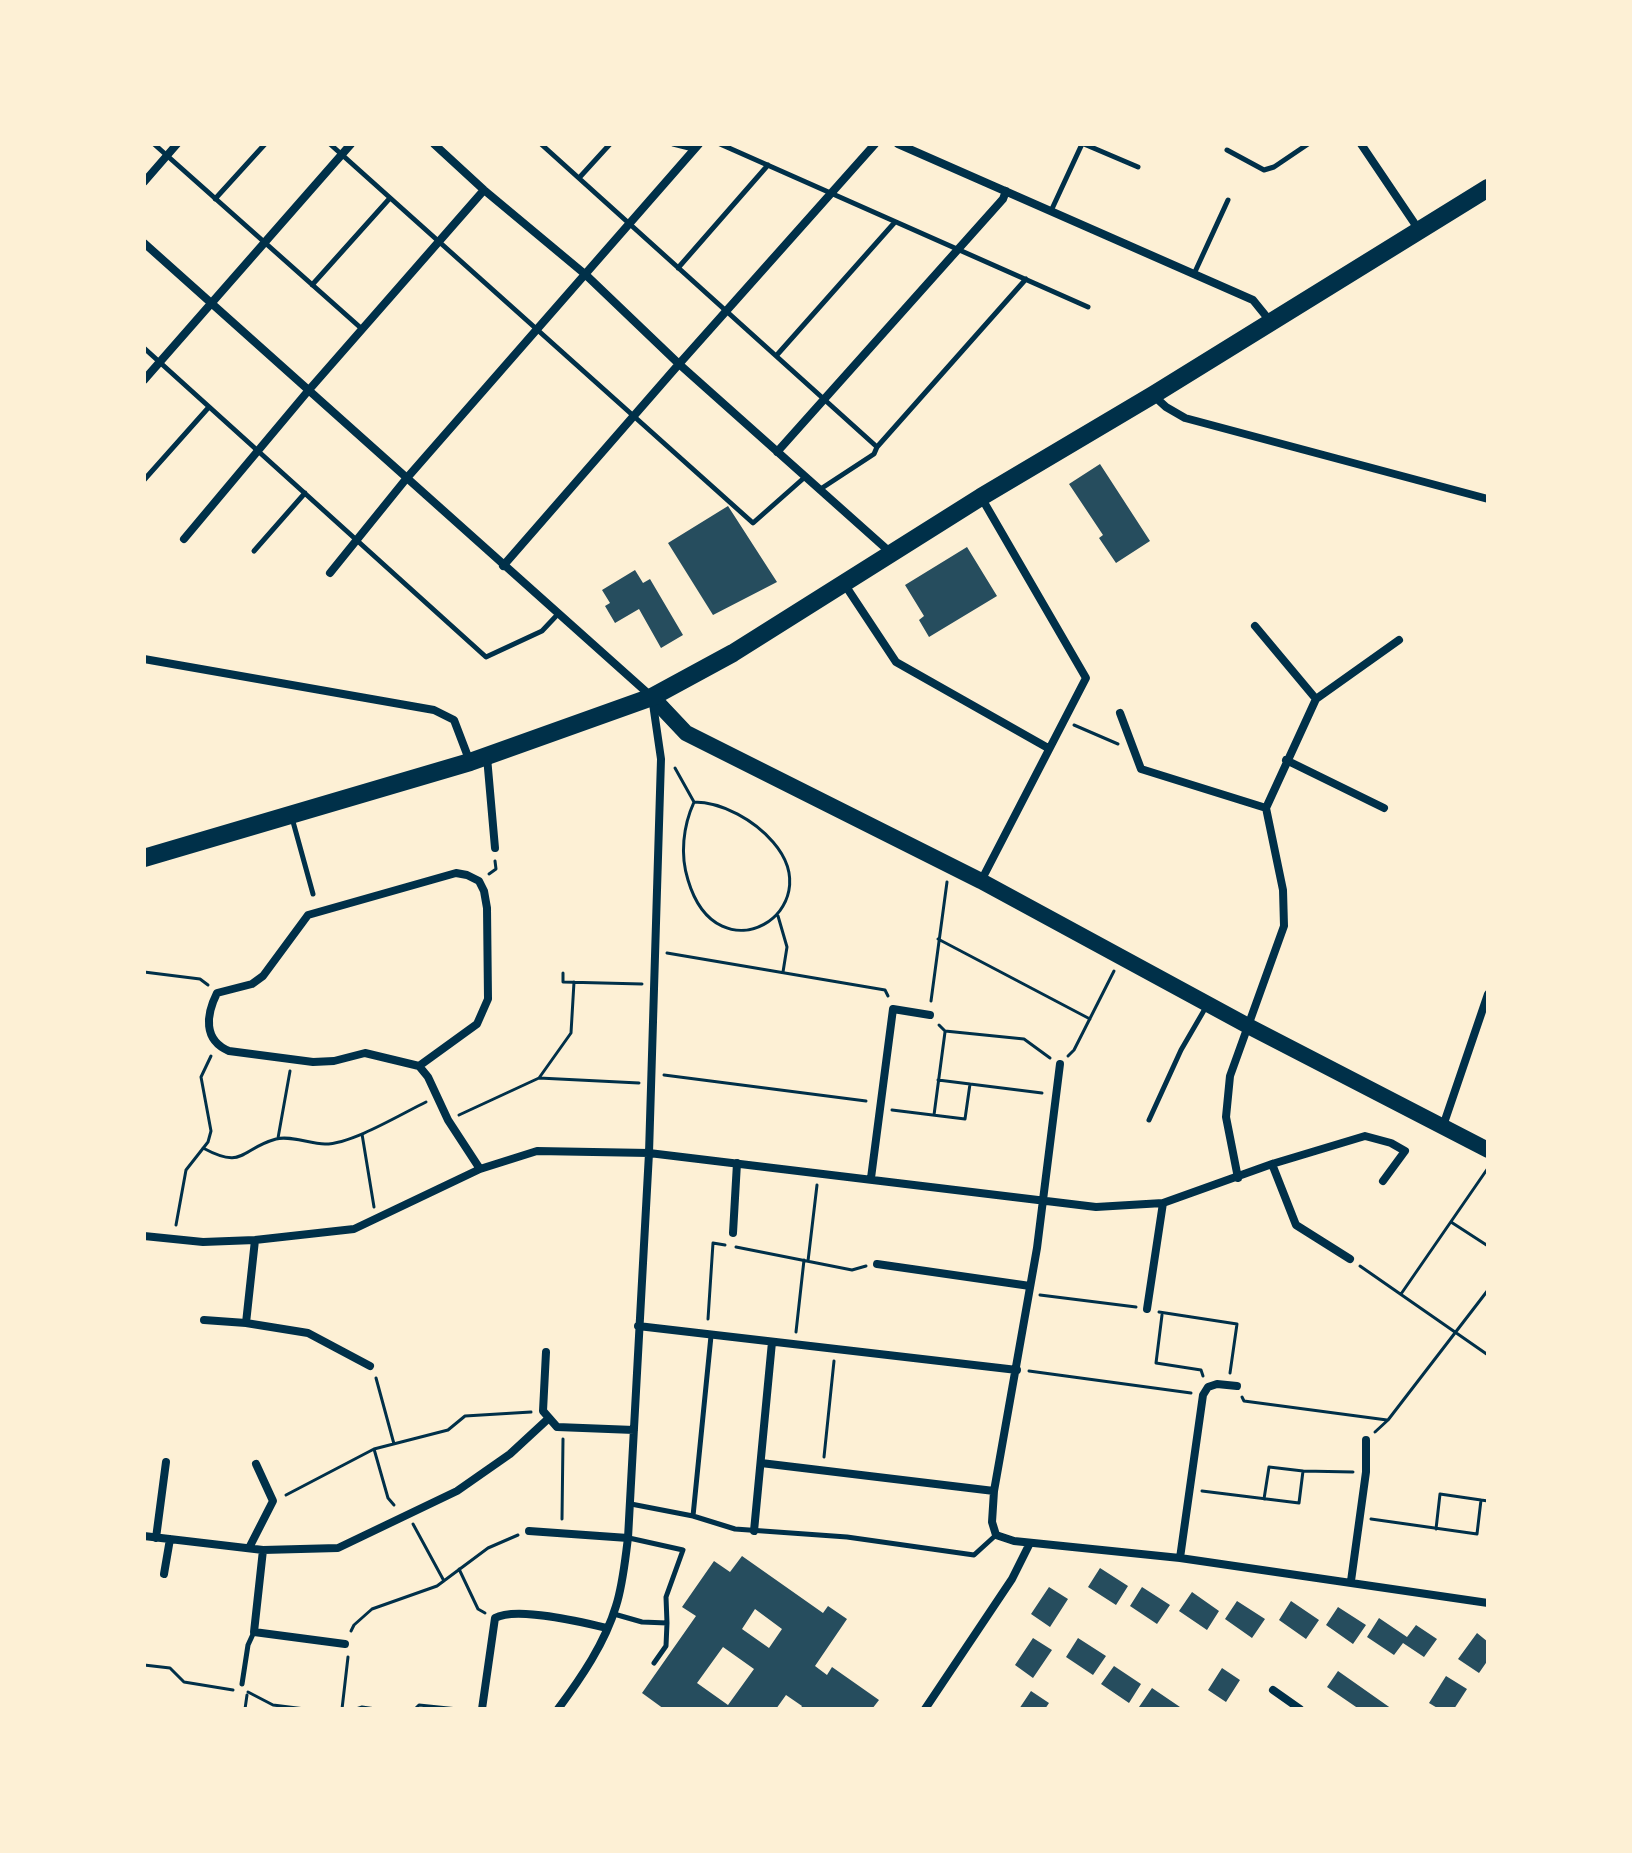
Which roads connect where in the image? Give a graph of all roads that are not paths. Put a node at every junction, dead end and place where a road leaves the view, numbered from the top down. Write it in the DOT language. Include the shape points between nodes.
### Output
graph roads {
  1 [pos="154,144"];
  2 [pos="177,144"];
  3 [pos="265,144"];
  4 [pos="330,144"];
  5 [pos="351,144"];
  6 [pos="434,144"];
  7 [pos="541,144"];
  8 [pos="610,144"];
  9 [pos="673,144"];
  10 [pos="720,144"];
  11 [pos="875,144"];
  12 [pos="898,144"];
  13 [pos="1083,144"];
  14 [pos="1308,144"];
  15 [pos="1361,144"];
  16 [pos="697,147"];
  17 [pos="1227,150"];
  18 [pos="342,155"];
  19 [pos="167,156"];
  20 [pos="768,165"];
  21 [pos="1138,167"];
  22 [pos="579,178"];
  23 [pos="144,182"];
  24 [pos="1488,188"];
  25 [pos="484,190"];
  26 [pos="1006,191"];
  27 [pos="831,193"];
  28 [pos="390,198"];
  29 [pos="215,199"];
  30 [pos="1228,200"];
  31 [pos="1051,211"];
  32 [pos="895,222"];
  33 [pos="630,224"];
  34 [pos="1419,231"];
  35 [pos="439,242"];
  36 [pos="144,243"];
  37 [pos="265,243"];
  38 [pos="958,249"];
  39 [pos="678,268"];
  40 [pos="1194,274"];
  41 [pos="586,275"];
  42 [pos="1026,279"];
  43 [pos="312,285"];
  44 [pos="212,303"];
  45 [pos="1088,307"];
  46 [pos="726,311"];
  47 [pos="1271,322"];
  48 [pos="362,329"];
  49 [pos="537,330"];
  50 [pos="144,348"];
  51 [pos="776,356"];
  52 [pos="160,362"];
  53 [pos="679,364"];
  54 [pos="144,380"];
  55 [pos="308,391"];
  56 [pos="1153,395"];
  57 [pos="824,399"];
  58 [pos="209,407"];
  59 [pos="633,416"];
  60 [pos="877,447"];
  61 [pos="258,451"];
  62 [pos="777,452"];
  63 [pos="805,477"];
  64 [pos="406,479"];
  65 [pos="144,480"];
  66 [pos="819,490"];
  67 [pos="305,493"];
  68 [pos="981,497"];
  69 [pos="1488,499"];
  70 [pos="184,539"];
  71 [pos="357,540"];
  72 [pos="254,551"];
  73 [pos="891,554"];
  74 [pos="503,566"];
  75 [pos="330,573"];
  76 [pos="845,585"];
  77 [pos="558,614"];
  78 [pos="1255,626"];
  79 [pos="1399,640"];
  80 [pos="144,659"];
  81 [pos="652,697"];
  82 [pos="1316,699"];
  83 [pos="1120,713"];
  84 [pos="1048,748"];
  85 [pos="479,759"];
  86 [pos="1286,760"];
  87 [pos="1266,808"];
  88 [pos="1384,808"];
  89 [pos="292,815"];
  90 [pos="495,848"];
  91 [pos="144,858"];
  92 [pos="981,881"];
  93 [pos="313,894"];
  94 [pos="1488,994"];
  95 [pos="1208,1005"];
  96 [pos="930,1015"];
  97 [pos="1250,1027"];
  98 [pos="1060,1064"];
  99 [pos="419,1066"];
  100 [pos="1149,1120"];
  101 [pos="1443,1126"];
  102 [pos="1488,1150"];
  103 [pos="649,1153"];
  104 [pos="737,1163"];
  105 [pos="1272,1164"];
  106 [pos="480,1169"];
  107 [pos="871,1178"];
  108 [pos="1238,1178"];
  109 [pos="1383,1181"];
  110 [pos="1041,1202"];
  111 [pos="1163,1203"];
  112 [pos="733,1233"];
  113 [pos="144,1236"];
  114 [pos="255,1240"];
  115 [pos="1350,1259"];
  116 [pos="877,1264"];
  117 [pos="1030,1286"];
  118 [pos="1147,1309"];
  119 [pos="204,1320"];
  120 [pos="246,1323"];
  121 [pos="638,1326"];
  122 [pos="709,1336"];
  123 [pos="772,1342"];
  124 [pos="546,1352"];
  125 [pos="370,1366"];
  126 [pos="1017,1370"];
  127 [pos="1237,1386"];
  128 [pos="546,1414"];
  129 [pos="634,1430"];
  130 [pos="1366,1440"];
  131 [pos="166,1462"];
  132 [pos="761,1463"];
  133 [pos="256,1464"];
  134 [pos="994,1491"];
  135 [pos="631,1504"];
  136 [pos="693,1516"];
  137 [pos="529,1531"];
  138 [pos="754,1531"];
  139 [pos="996,1535"];
  140 [pos="144,1536"];
  141 [pos="156,1538"];
  142 [pos="628,1538"];
  143 [pos="170,1539"];
  144 [pos="1030,1543"];
  145 [pos="249,1548"];
  146 [pos="263,1550"];
  147 [pos="1180,1558"];
  148 [pos="164,1574"];
  149 [pos="1351,1581"];
  150 [pos="1488,1603"];
  151 [pos="613,1614"];
  152 [pos="667,1623"];
  153 [pos="607,1628"];
  154 [pos="254,1632"];
  155 [pos="345,1644"];
  156 [pos="654,1663"];
  157 [pos="242,1684"];
  158 [pos="1273,1690"];
  159 [pos="482,1709"];
  160 [pos="558,1709"];
  161 [pos="925,1709"];
  162 [pos="1300,1709"];
  1 -- 19 [label="lane"];
  2 -- 19 [label="street"];
  3 -- 29 [label="lane"];
  4 -- 18 [label="lane"];
  5 -- 18 [label="street"];
  6 -- 25 [label="street"];
  7 -- 22 [label="lane"];
  8 -- 22 [label="lane"];
  9 -- 16 [label="lane"];
  10 -- 20 [label="lane"];
  11 -- 27 [label="street"];
  12 -- 26 [label="street"];
  13 -- 21 [label="lane"];
  13 -- 31 [label="lane"];
  14 -- 17 [label="lane" via="1264,170"];
  15 -- 34 [label="street"];
  16 -- 33 [label="street"];
  18 -- 28 [label="lane"];
  18 -- 37 [label="street"];
  19 -- 23 [label="street"];
  19 -- 29 [label="lane"];
  20 -- 27 [label="lane"];
  20 -- 39 [label="lane"];
  22 -- 33 [label="lane"];
  24 -- 34 [label="highway"];
  25 -- 35 [label="street"];
  25 -- 41 [label="street"];
  26 -- 31 [label="street"];
  26 -- 38 [label="street"];
  27 -- 32 [label="lane"];
  27 -- 46 [label="street"];
  28 -- 35 [label="lane"];
  28 -- 43 [label="lane"];
  29 -- 37 [label="lane"];
  30 -- 40 [label="lane"];
  31 -- 40 [label="street"];
  32 -- 38 [label="lane"];
  32 -- 51 [label="lane"];
  33 -- 39 [label="lane"];
  33 -- 41 [label="street"];
  34 -- 47 [label="highway"];
  35 -- 48 [label="street"];
  35 -- 49 [label="lane"];
  36 -- 44 [label="street"];
  37 -- 43 [label="lane"];
  37 -- 44 [label="street"];
  38 -- 42 [label="lane"];
  38 -- 57 [label="street"];
  39 -- 46 [label="lane"];
  40 -- 47 [label="street" via="1257,302"];
  41 -- 49 [label="street"];
  41 -- 53 [label="street"];
  42 -- 45 [label="lane"];
  42 -- 60 [label="lane"];
  43 -- 48 [label="lane"];
  44 -- 52 [label="street"];
  44 -- 55 [label="street"];
  46 -- 51 [label="lane"];
  46 -- 53 [label="street"];
  47 -- 56 [label="highway"];
  48 -- 55 [label="street"];
  49 -- 59 [label="lane"];
  49 -- 64 [label="street"];
  50 -- 52 [label="lane"];
  51 -- 57 [label="lane"];
  52 -- 54 [label="street"];
  52 -- 58 [label="lane"];
  53 -- 59 [label="street"];
  53 -- 62 [label="street"];
  55 -- 61 [label="street"];
  55 -- 64 [label="street"];
  56 -- 68 [label="highway"];
  56 -- 69 [label="street" via="1185,418"];
  57 -- 60 [label="lane"];
  57 -- 62 [label="street"];
  58 -- 61 [label="lane"];
  58 -- 65 [label="lane"];
  59 -- 63 [label="lane" via="753,523"];
  59 -- 74 [label="street"];
  60 -- 66 [label="lane"];
  61 -- 67 [label="lane"];
  61 -- 70 [label="street"];
  62 -- 63 [label="street"];
  63 -- 66 [label="street"];
  64 -- 71 [label="street"];
  64 -- 74 [label="street"];
  66 -- 73 [label="street"];
  67 -- 71 [label="lane"];
  67 -- 72 [label="lane"];
  68 -- 73 [label="highway"];
  68 -- 84 [label="street" via="1086,678"];
  71 -- 75 [label="street"];
  71 -- 77 [label="lane" via="486,657 542,631"];
  73 -- 76 [label="highway"];
  74 -- 77 [label="street"];
  76 -- 81 [label="highway"];
  76 -- 84 [label="street" via="896,662"];
  77 -- 81 [label="street"];
  78 -- 82 [label="street"];
  79 -- 82 [label="street"];
  80 -- 85 [label="street" via="434,710 454,720"];
  81 -- 85 [label="highway"];
  81 -- 92 [label="main road" via="686,733"];
  81 -- 103 [label="street" via="661,759"];
  82 -- 86 [label="street"];
  83 -- 87 [label="street" via="1141,769"];
  84 -- 92 [label="street"];
  85 -- 89 [label="highway"];
  85 -- 90 [label="street"];
  86 -- 87 [label="street"];
  86 -- 88 [label="street"];
  87 -- 97 [label="street" via="1283,890 1284,926"];
  89 -- 91 [label="highway"];
  89 -- 93 [label="lane"];
  92 -- 95 [label="main road"];
  94 -- 101 [label="street"];
  95 -- 97 [label="main road"];
  95 -- 100 [label="lane"];
  96 -- 107 [label="street" via="893,1009"];
  97 -- 101 [label="main road"];
  97 -- 108 [label="street" via="1227,1095"];
  98 -- 110 [label="street"];
  99 -- 99 [label="street" via="477,1024 488,999 487,908 479,881 467,875 456,873 317,911 301,921 263,976 217,993 211,1005 209,1025 217,1046 229,1051 334,1061 365,1053"];
  99 -- 106 [label="street"];
  101 -- 102 [label="main road"];
  103 -- 104 [label="street"];
  103 -- 106 [label="street" via="537,1151"];
  103 -- 121 [label="street"];
  104 -- 107 [label="street"];
  104 -- 112 [label="street"];
  105 -- 108 [label="street"];
  105 -- 109 [label="street" via="1365,1136 1405,1151"];
  105 -- 115 [label="street" via="1296,1225"];
  106 -- 114 [label="street" via="354,1229"];
  107 -- 110 [label="street"];
  108 -- 111 [label="street"];
  110 -- 111 [label="street" via="1096,1207"];
  110 -- 117 [label="street"];
  111 -- 118 [label="street"];
  113 -- 114 [label="street"];
  114 -- 120 [label="street"];
  116 -- 117 [label="street"];
  117 -- 126 [label="street"];
  119 -- 120 [label="street"];
  120 -- 125 [label="street" via="308,1333"];
  121 -- 122 [label="street"];
  121 -- 129 [label="street"];
  122 -- 123 [label="street"];
  122 -- 136 [label="lane"];
  123 -- 126 [label="street"];
  123 -- 132 [label="street"];
  124 -- 128 [label="street"];
  126 -- 134 [label="street"];
  127 -- 147 [label="street" via="1217,1384 1205,1391"];
  128 -- 129 [label="street" via="557,1427"];
  128 -- 146 [label="street" via="510,1454 457,1491 338,1548"];
  129 -- 135 [label="street"];
  130 -- 149 [label="street"];
  131 -- 141 [label="street"];
  132 -- 134 [label="street"];
  132 -- 138 [label="street"];
  133 -- 145 [label="street" via="273,1501"];
  134 -- 139 [label="street"];
  135 -- 136 [label="lane"];
  135 -- 142 [label="street"];
  136 -- 138 [label="lane"];
  137 -- 142 [label="street"];
  138 -- 139 [label="lane" via="847,1537 974,1555"];
  139 -- 144 [label="street"];
  140 -- 141 [label="street"];
  141 -- 143 [label="street"];
  142 -- 151 [label="street"];
  142 -- 152 [label="lane" via="683,1550 666,1597"];
  143 -- 145 [label="street"];
  143 -- 148 [label="street"];
  144 -- 147 [label="street"];
  144 -- 161 [label="street" via="1012,1579"];
  145 -- 146 [label="street"];
  146 -- 154 [label="street"];
  147 -- 149 [label="street"];
  149 -- 150 [label="street"];
  151 -- 152 [label="lane"];
  151 -- 153 [label="street"];
  152 -- 156 [label="lane" via="666,1646"];
  153 -- 159 [label="street" via="511,1613 495,1618"];
  153 -- 160 [label="street"];
  154 -- 155 [label="street"];
  154 -- 157 [label="lane"];
  158 -- 162 [label="street"];
}
